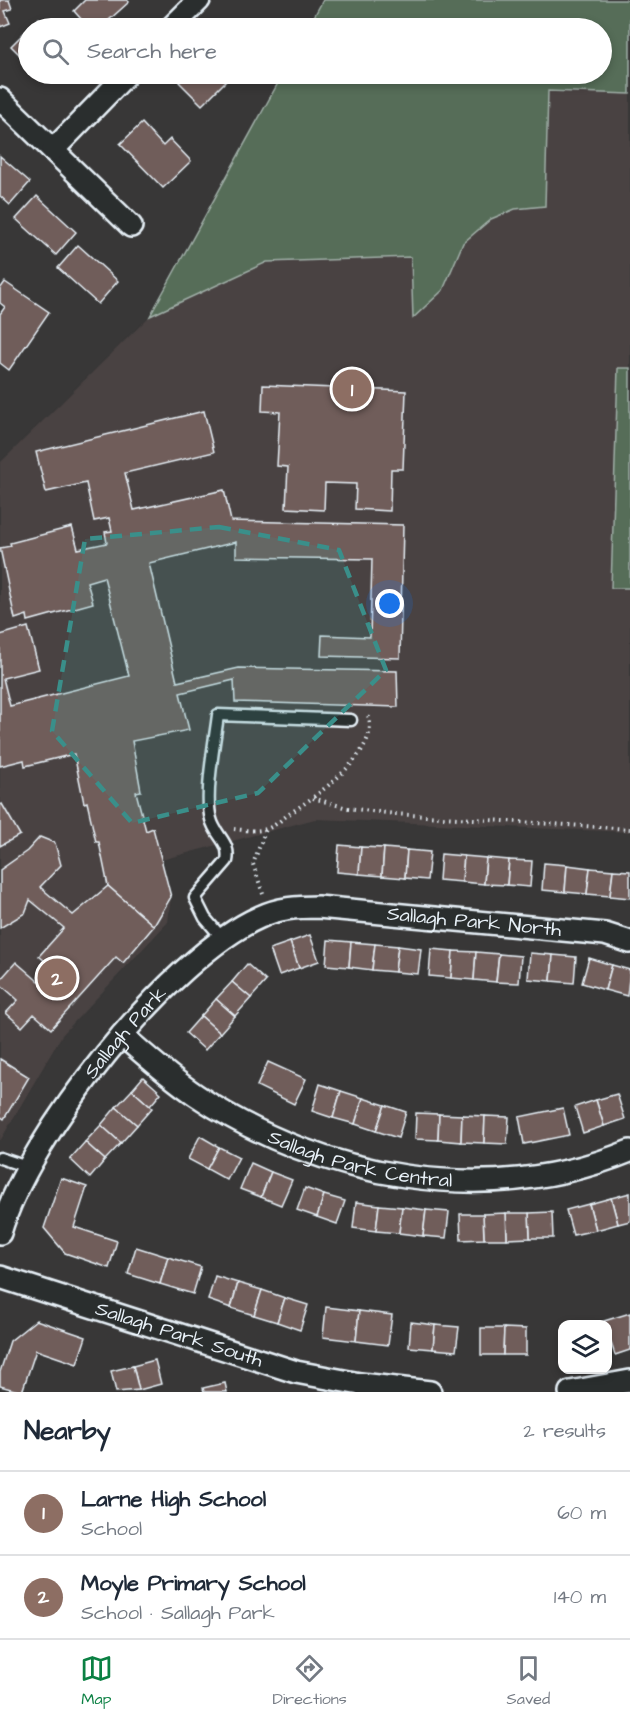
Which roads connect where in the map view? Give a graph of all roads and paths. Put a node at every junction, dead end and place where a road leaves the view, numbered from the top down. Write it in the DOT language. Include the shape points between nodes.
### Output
graph roads {
  1 [pos="199,0"];
  2 [pos="181,18"];
  3 [pos="117,84"];
  4 [pos="0,99"];
  5 [pos="53,150"];
  6 [pos="131,226"];
  7 [pos="351,720"];
  8 [pos="314,798"];
  9 [pos="266,830"];
  10 [pos="630,830"];
  11 [pos="219,833"];
  12 [pos="318,907"];
  13 [pos="271,912"];
  14 [pos="222,938"];
  15 [pos="630,942"];
  16 [pos="122,1035"];
  17 [pos="630,1151"];
  18 [pos="0,1158"];
  19 [pos="30,1168"];
  20 [pos="0,1233"];
  21 [pos="0,1277"];
  22 [pos="630,1381"];
  23 [pos="430,1392"];
  24 [pos="570,1392"];
  1 -- 2 [label="street"];
  3 -- 5 [label="street"];
  4 -- 5 [label="street"];
  5 -- 6 [label="street"];
  7 -- 8 [label="path" via="351,707 364,706 370,722 358,754 344,774"];
  7 -- 11 [label="lane" via="218,715 210,792 211,820"];
  8 -- 9 [label="path"];
  8 -- 10 [label="path" via="347,808 394,814"];
  9 -- 11 [label="path" via="226,828"];
  9 -- 13 [label="path" via="254,864"];
  11 -- 14 [label="lane" via="228,846 227,861 195,898 204,918"];
  12 -- 13 [label="street, Sallagh Park"];
  12 -- 15 [label="street, Sallagh Park North" via="605,934"];
  13 -- 14 [label="street, Sallagh Park"];
  14 -- 16 [label="street, Sallagh Park" via="186,968"];
  16 -- 17 [label="street, Sallagh Park Central" via="165,1073 221,1111 295,1148 363,1169 428,1179 509,1180 580,1168"];
  16 -- 19 [label="street, Sallagh Park" via="94,1068"];
  18 -- 19 [label="lane"];
  19 -- 20 [label="street, Sallagh Park"];
  21 -- 23 [label="street, Sallagh Park South" via="296,1372"];
  22 -- 24 [label="street"];
}
